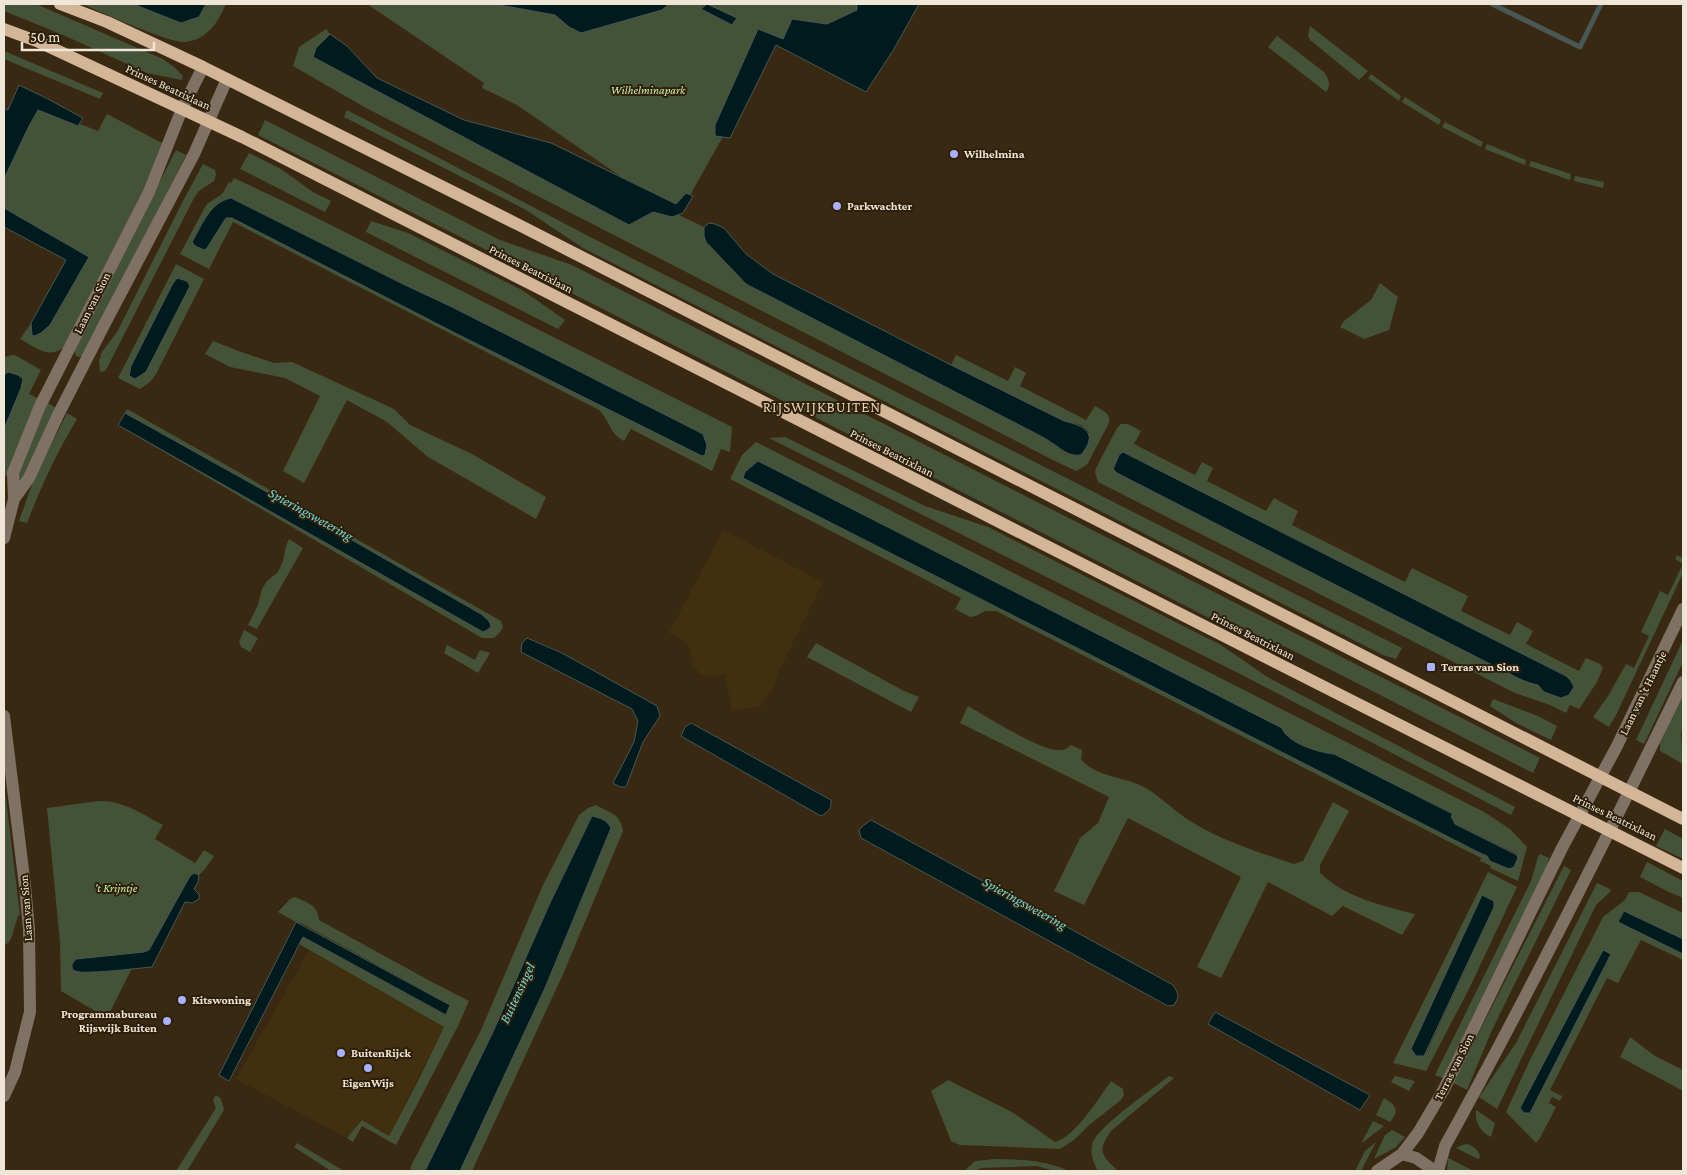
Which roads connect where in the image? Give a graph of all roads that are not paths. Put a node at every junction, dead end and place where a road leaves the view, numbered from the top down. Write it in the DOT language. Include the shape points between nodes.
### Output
graph roads {
  1 [pos="60,4"];
  2 [pos="4,29"];
  3 [pos="204,67"];
  4 [pos="227,80"];
  5 [pos="182,110"];
  6 [pos="210,122"];
  7 [pos="14,499"];
  8 [pos="4,538"];
  9 [pos="1683,609"];
  10 [pos="1683,682"];
  11 [pos="4,716"];
  12 [pos="1601,777"];
  13 [pos="1629,791"];
  14 [pos="1580,816"];
  15 [pos="1683,819"];
  16 [pos="1610,830"];
  17 [pos="1683,868"];
  18 [pos="4,1096"];
  19 [pos="1402,1154"];
  20 [pos="1376,1171"];
  21 [pos="1437,1171"];
  1 -- 3 [label="main road"];
  2 -- 5 [label="main road, Prinses Beatrixlaan" via="39,42"];
  3 -- 4 [label="main road"];
  3 -- 5 [label="street, Laan van Sion"];
  4 -- 6 [label="street, Laan van Sion"];
  4 -- 12 [label="main road"];
  5 -- 6 [label="main road, Prinses Beatrixlaan"];
  5 -- 7 [label="street, Laan van Sion" via="149,192 40,406 13,473"];
  6 -- 7 [label="street, Laan van Sion" via="58,415 29,478"];
  6 -- 14 [label="main road, Prinses Beatrixlaan"];
  7 -- 8 [label="street, Laan van Sion"];
  9 -- 12 [label="street, Laan van 't Haantje"];
  10 -- 13 [label="street"];
  11 -- 18 [label="street, Laan van Sion" via="29,928 30,1020 15,1072"];
  12 -- 13 [label="main road"];
  12 -- 14 [label="street, Laan van 't Haantje"];
  13 -- 15 [label="main road"];
  13 -- 16 [label="street"];
  14 -- 16 [label="main road, Prinses Beatrixlaan"];
  14 -- 19 [label="street, Terras van Sion" via="1444,1089"];
  16 -- 17 [label="main road, Prinses Beatrixlaan"];
  16 -- 21 [label="street" via="1445,1146"];
  19 -- 20 [label="street, Terras van Sion"];
  19 -- 21 [label="street" via="1416,1158"];
}
